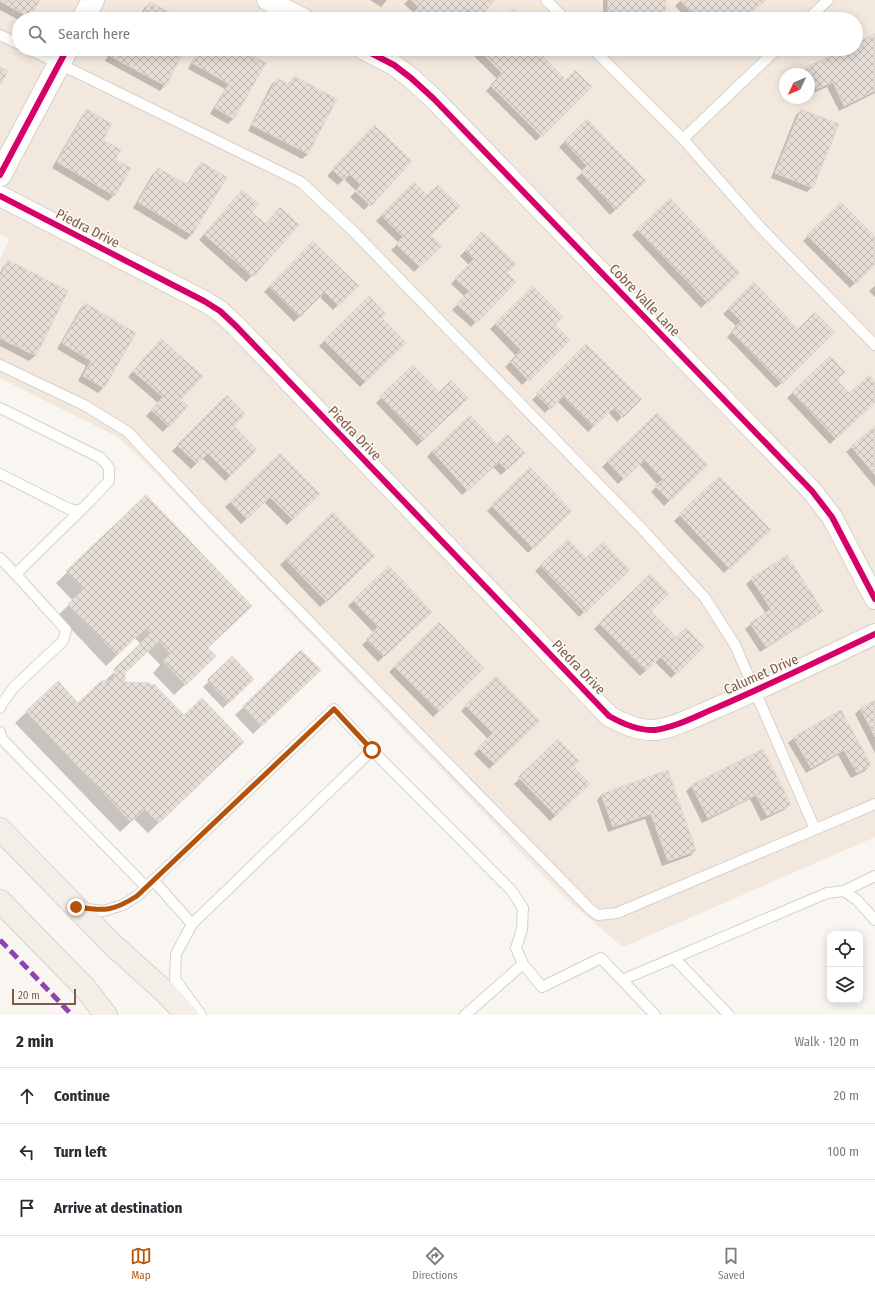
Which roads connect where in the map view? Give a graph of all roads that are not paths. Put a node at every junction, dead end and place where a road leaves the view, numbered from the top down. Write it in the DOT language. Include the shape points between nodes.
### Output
graph roads {
  1 [pos="93,0"];
  2 [pos="267,0"];
  3 [pos="546,0"];
  4 [pos="828,0"];
  5 [pos="87,12"];
  6 [pos="290,12"];
  7 [pos="558,12"];
  8 [pos="815,12"];
  9 [pos="0,35"];
  10 [pos="12,41"];
  11 [pos="63,56"];
  12 [pos="377,56"];
  13 [pos="600,56"];
  14 [pos="770,56"];
  15 [pos="683,139"];
  16 [pos="0,175"];
  17 [pos="0,196"];
  18 [pos="875,345"];
  19 [pos="0,365"];
  20 [pos="0,408"];
  21 [pos="0,474"];
  22 [pos="80,511"];
  23 [pos="0,558"];
  24 [pos="16,574"];
  25 [pos="875,599"];
  26 [pos="875,634"];
  27 [pos="756,691"];
  28 [pos="0,708"];
  29 [pos="655,730"];
  30 [pos="0,732"];
  31 [pos="372,750"];
  32 [pos="875,804"];
  33 [pos="0,829"];
  34 [pos="815,829"];
  35 [pos="875,876"];
  36 [pos="149,883"];
  37 [pos="844,891"];
  38 [pos="0,902"];
  39 [pos="76,907"];
  40 [pos="875,920"];
  41 [pos="192,924"];
  42 [pos="674,958"];
  43 [pos="523,964"];
  44 [pos="622,980"];
  45 [pos="106,1015"];
  46 [pos="187,1015"];
  47 [pos="201,1015"];
  48 [pos="465,1015"];
  49 [pos="655,1015"];
  50 [pos="729,1015"];
  1 -- 5 [label="street"];
  2 -- 6 [label="street"];
  3 -- 7 [label="lane"];
  4 -- 8 [label="lane"];
  9 -- 10 [label="lane"];
  11 -- 16 [label="street"];
  11 -- 27 [label="lane" via="302,182 352,230 645,532 705,598 735,645"];
  12 -- 25 [label="street, Cobre Valle Lane" via="394,65 434,99 812,491 832,517"];
  13 -- 15 [label="lane"];
  14 -- 15 [label="lane"];
  15 -- 18 [label="lane" via="762,229"];
  17 -- 29 [label="street, Piedra Drive" via="220,311 610,716 623,724"];
  19 -- 34 [label="lane" via="86,406 128,432 346,660 598,915 617,913"];
  20 -- 22 [label="lane" via="101,458 109,468 109,481"];
  21 -- 22 [label="lane" via="69,510"];
  22 -- 24 [label="lane"];
  23 -- 24 [label="lane"];
  24 -- 28 [label="lane" via="66,630 63,640 14,687"];
  26 -- 27 [label="street, Calumet Drive"];
  27 -- 29 [label="street, Calumet Drive" via="678,724"];
  27 -- 34 [label="lane"];
  30 -- 36 [label="lane" via="2,740"];
  31 -- 36 [label="lane" via="334,709"];
  31 -- 41 [label="lane"];
  31 -- 43 [label="lane" via="511,890 524,908 522,929 516,948"];
  32 -- 34 [label="lane"];
  33 -- 39 [label="main road"];
  35 -- 37 [label="lane"];
  36 -- 39 [label="lane" via="137,896 123,905 103,911"];
  36 -- 41 [label="lane"];
  37 -- 40 [label="lane" via="857,900"];
  37 -- 42 [label="lane" via="827,893"];
  38 -- 45 [label="main road" via="85,988"];
  39 -- 46 [label="main road" via="112,945"];
  41 -- 47 [label="lane" via="176,954 175,979"];
  42 -- 44 [label="lane"];
  42 -- 50 [label="lane"];
  43 -- 44 [label="lane" via="542,987 601,958"];
  43 -- 48 [label="lane"];
  44 -- 49 [label="lane"];
}
